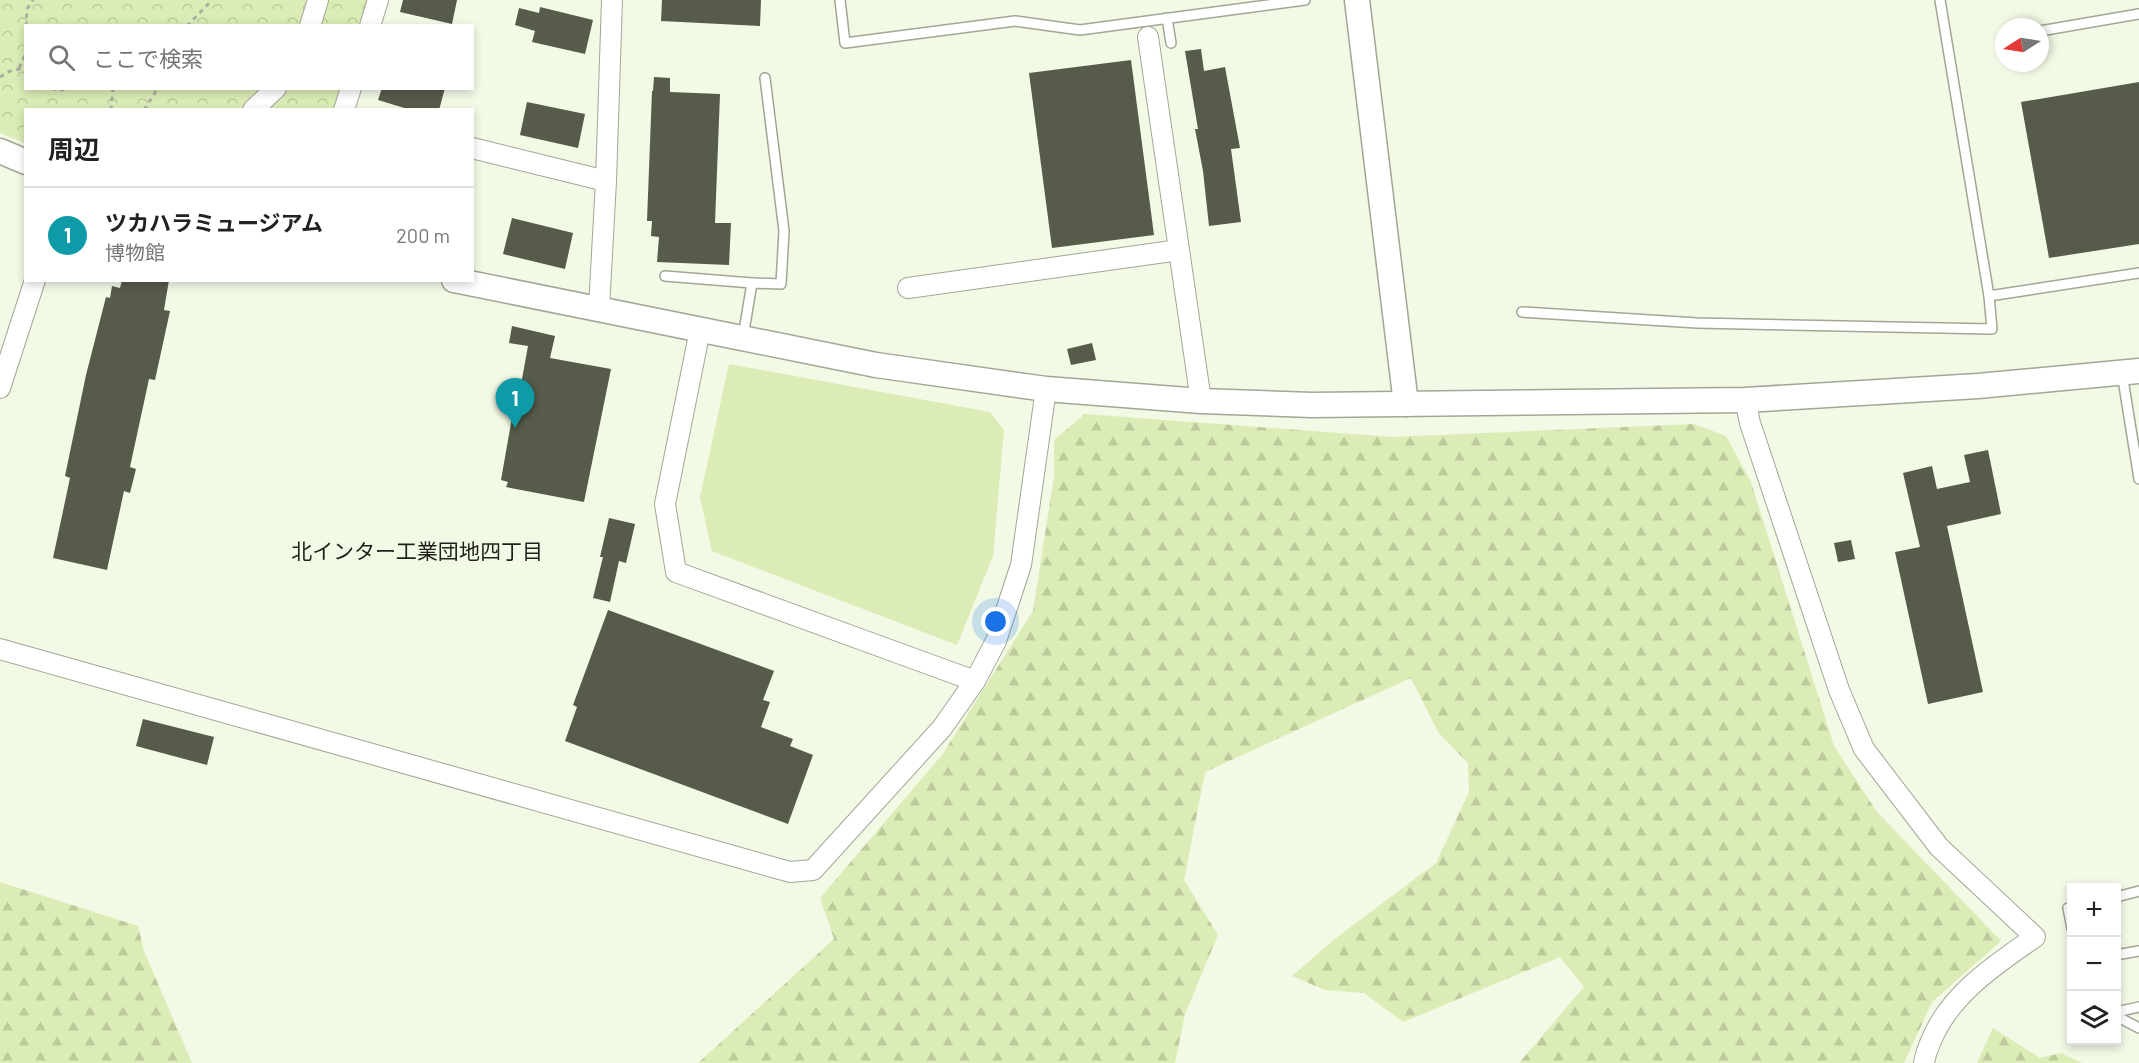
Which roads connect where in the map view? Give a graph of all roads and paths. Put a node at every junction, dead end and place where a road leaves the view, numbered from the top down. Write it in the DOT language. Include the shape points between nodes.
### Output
graph roads {
  1 [pos="33,0"];
  2 [pos="212,0"];
  3 [pos="318,0"];
  4 [pos="378,0"];
  5 [pos="612,0"];
  6 [pos="840,0"];
  7 [pos="1305,0"];
  8 [pos="1357,0"];
  9 [pos="1940,0"];
  10 [pos="2139,14"];
  11 [pos="1167,18"];
  12 [pos="26,24"];
  13 [pos="189,24"];
  14 [pos="311,24"];
  15 [pos="371,24"];
  16 [pos="2049,29"];
  17 [pos="1148,37"];
  18 [pos="1171,43"];
  19 [pos="24,58"];
  20 [pos="19,69"];
  21 [pos="24,72"];
  22 [pos="0,77"];
  23 [pos="765,78"];
  24 [pos="113,90"];
  25 [pos="157,90"];
  26 [pos="274,90"];
  27 [pos="350,90"];
  28 [pos="111,108"];
  29 [pos="145,108"];
  30 [pos="255,108"];
  31 [pos="346,108"];
  32 [pos="474,148"];
  33 [pos="0,151"];
  34 [pos="24,161"];
  35 [pos="606,181"];
  36 [pos="1179,250"];
  37 [pos="2139,273"];
  38 [pos="665,276"];
  39 [pos="34,282"];
  40 [pos="464,282"];
  41 [pos="752,283"];
  42 [pos="908,288"];
  43 [pos="1989,296"];
  44 [pos="599,308"];
  45 [pos="1522,312"];
  46 [pos="700,330"];
  47 [pos="743,337"];
  48 [pos="2131,372"];
  49 [pos="0,388"];
  50 [pos="1046,389"];
  51 [pos="1745,400"];
  52 [pos="1201,401"];
  53 [pos="1406,404"];
  54 [pos="2139,479"];
  55 [pos="0,649"];
  56 [pos="975,681"];
  57 [pos="2139,891"];
  58 [pos="2121,896"];
  59 [pos="2139,951"];
  60 [pos="2121,954"];
  61 [pos="2139,1007"];
  62 [pos="2121,1012"];
  63 [pos="2121,1017"];
  64 [pos="2139,1028"];
  65 [pos="1924,1063"];
  1 -- 12 [label="path" via="27,9"];
  2 -- 13 [label="path"];
  3 -- 14 [label="street"];
  4 -- 15 [label="street"];
  5 -- 35 [label="street"];
  6 -- 11 [label="lane" via="845,43 1015,21 1080,30"];
  7 -- 11 [label="lane"];
  8 -- 53 [label="street"];
  9 -- 43 [label="lane"];
  10 -- 16 [label="lane"];
  11 -- 18 [label="lane"];
  17 -- 36 [label="street"];
  19 -- 20 [label="path"];
  20 -- 21 [label="path"];
  20 -- 22 [label="path"];
  23 -- 41 [label="lane" via="784,231 781,284"];
  24 -- 28 [label="path"];
  25 -- 29 [label="path"];
  26 -- 30 [label="street"];
  27 -- 31 [label="street"];
  32 -- 35 [label="street"];
  33 -- 34 [label="street"];
  35 -- 44 [label="street"];
  36 -- 42 [label="street"];
  36 -- 52 [label="street"];
  37 -- 43 [label="lane"];
  38 -- 41 [label="lane"];
  39 -- 49 [label="street"];
  40 -- 44 [label="street"];
  41 -- 47 [label="lane"];
  43 -- 45 [label="lane" via="1992,329 1697,323"];
  44 -- 46 [label="street"];
  46 -- 47 [label="street"];
  46 -- 56 [label="street" via="665,504 676,572"];
  47 -- 50 [label="street" via="876,365"];
  48 -- 51 [label="street"];
  48 -- 54 [label="lane"];
  50 -- 52 [label="street"];
  50 -- 56 [label="street" via="1021,565 996,642"];
  51 -- 53 [label="street"];
  51 -- 65 [label="street" via="1749,423 1839,690 1864,749 1940,847 2035,937 1964,991 1939,1021"];
  52 -- 53 [label="street"];
  55 -- 56 [label="street" via="790,872 813,870 942,728"];
  57 -- 58 [label="lane"];
  59 -- 60 [label="lane"];
  61 -- 62 [label="lane"];
  63 -- 64 [label="lane"];
}
